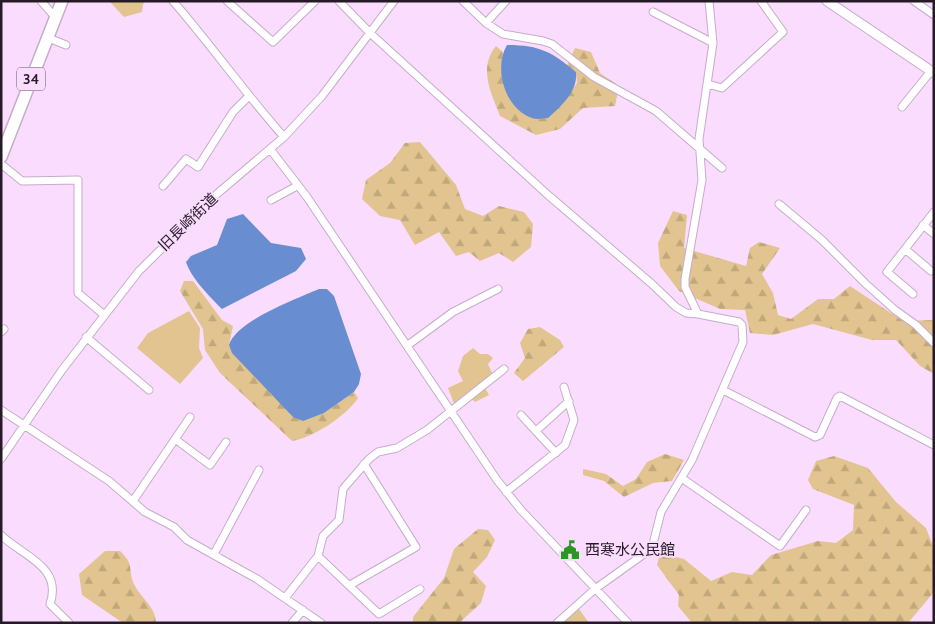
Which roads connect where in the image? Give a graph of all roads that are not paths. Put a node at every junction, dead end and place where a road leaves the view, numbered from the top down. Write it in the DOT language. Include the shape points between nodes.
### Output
graph roads {
  1 [pos="41,1"];
  2 [pos="62,1"];
  3 [pos="173,1"];
  4 [pos="227,1"];
  5 [pos="315,1"];
  6 [pos="339,1"];
  7 [pos="394,1"];
  8 [pos="463,1"];
  9 [pos="506,1"];
  10 [pos="708,1"];
  11 [pos="761,1"];
  12 [pos="827,1"];
  13 [pos="914,1"];
  14 [pos="837,4"];
  15 [pos="653,12"];
  16 [pos="934,15"];
  17 [pos="55,17"];
  18 [pos="486,23"];
  19 [pos="370,33"];
  20 [pos="46,37"];
  21 [pos="712,43"];
  22 [pos="66,46"];
  23 [pos="933,72"];
  24 [pos="708,84"];
  25 [pos="248,97"];
  26 [pos="902,108"];
  27 [pos="284,137"];
  28 [pos="270,149"];
  29 [pos="701,149"];
  30 [pos="1,157"];
  31 [pos="1,164"];
  32 [pos="722,168"];
  33 [pos="163,186"];
  34 [pos="297,186"];
  35 [pos="271,200"];
  36 [pos="779,204"];
  37 [pos="934,212"];
  38 [pos="923,225"];
  39 [pos="934,234"];
  40 [pos="905,249"];
  41 [pos="931,271"];
  42 [pos="498,290"];
  43 [pos="913,294"];
  44 [pos="103,314"];
  45 [pos="698,314"];
  46 [pos="86,337"];
  47 [pos="934,343"];
  48 [pos="408,345"];
  49 [pos="504,369"];
  50 [pos="564,387"];
  51 [pos="149,390"];
  52 [pos="723,390"];
  53 [pos="569,401"];
  54 [pos="1,410"];
  55 [pos="450,412"];
  56 [pos="521,415"];
  57 [pos="190,416"];
  58 [pos="23,425"];
  59 [pos="536,431"];
  60 [pos="175,439"];
  61 [pos="226,442"];
  62 [pos="934,446"];
  63 [pos="556,453"];
  64 [pos="1,459"];
  65 [pos="364,464"];
  66 [pos="259,470"];
  67 [pos="683,479"];
  68 [pos="506,492"];
  69 [pos="133,501"];
  70 [pos="806,510"];
  71 [pos="1,535"];
  72 [pos="214,554"];
  73 [pos="318,556"];
  74 [pos="350,585"];
  75 [pos="420,589"];
  76 [pos="595,589"];
  77 [pos="285,598"];
  78 [pos="303,610"];
  79 [pos="69,623"];
  80 [pos="292,623"];
  81 [pos="321,623"];
  82 [pos="557,623"];
  83 [pos="628,623"];
  1 -- 17 [label="street"];
  2 -- 17 [label="highway, 34"];
  3 -- 25 [label="street"];
  4 -- 5 [label="street" via="273,42"];
  6 -- 19 [label="street"];
  7 -- 19 [label="street, 旧長崎街道"];
  8 -- 18 [label="street"];
  9 -- 18 [label="street"];
  10 -- 21 [label="street"];
  11 -- 24 [label="street" via="782,32 722,88"];
  12 -- 14 [label="main road"];
  13 -- 16 [label="street"];
  14 -- 23 [label="main road"];
  15 -- 21 [label="street"];
  17 -- 20 [label="highway, 34"];
  18 -- 29 [label="street" via="503,34 552,44 594,77 656,111"];
  19 -- 27 [label="street, 旧長崎街道" via="322,96"];
  19 -- 45 [label="street" via="676,307 686,313"];
  20 -- 22 [label="street"];
  20 -- 30 [label="highway, 34"];
  21 -- 24 [label="street"];
  23 -- 26 [label="street"];
  24 -- 29 [label="street" via="699,139"];
  25 -- 27 [label="street"];
  25 -- 33 [label="street" via="233,112 198,166 186,159"];
  27 -- 28 [label="street, 旧長崎街道"];
  28 -- 34 [label="street"];
  28 -- 44 [label="street, 旧長崎街道" via="182,227"];
  29 -- 32 [label="street"];
  29 -- 45 [label="street" via="702,180 685,279 685,287"];
  31 -- 44 [label="street" via="22,181 78,180 78,293"];
  34 -- 35 [label="street"];
  34 -- 48 [label="street"];
  36 -- 47 [label="street"];
  37 -- 38 [label="street"];
  38 -- 39 [label="street"];
  38 -- 40 [label="street"];
  40 -- 41 [label="street"];
  40 -- 43 [label="street" via="887,272"];
  42 -- 48 [label="street" via="453,312"];
  44 -- 46 [label="street, 旧長崎街道"];
  45 -- 52 [label="street" via="742,325 743,342"];
  46 -- 51 [label="street"];
  46 -- 58 [label="street, 旧長崎街道"];
  48 -- 55 [label="street"];
  49 -- 55 [label="street"];
  50 -- 53 [label="street"];
  52 -- 62 [label="street" via="815,437 820,435 840,396"];
  52 -- 67 [label="street"];
  53 -- 59 [label="street"];
  53 -- 63 [label="street" via="574,420 565,445"];
  54 -- 58 [label="street"];
  55 -- 65 [label="street" via="427,430 397,448 378,452"];
  55 -- 68 [label="street"];
  56 -- 59 [label="street"];
  57 -- 60 [label="street"];
  58 -- 64 [label="street, 旧長崎街道"];
  58 -- 69 [label="street" via="109,481"];
  59 -- 63 [label="street"];
  60 -- 61 [label="street" via="210,464"];
  60 -- 69 [label="street"];
  63 -- 68 [label="street"];
  65 -- 73 [label="street" via="343,489 340,520 323,536"];
  65 -- 74 [label="street" via="416,546"];
  66 -- 72 [label="street"];
  67 -- 70 [label="street" via="780,546"];
  67 -- 76 [label="street" via="661,512 656,536 648,550"];
  68 -- 76 [label="street"];
  69 -- 72 [label="street" via="145,512 174,527 187,540"];
  71 -- 79 [label="street" via="32,556 52,580 50,604"];
  72 -- 77 [label="street"];
  73 -- 74 [label="street"];
  73 -- 77 [label="street"];
  74 -- 75 [label="street" via="380,614"];
  76 -- 82 [label="street"];
  76 -- 83 [label="street"];
  77 -- 78 [label="street"];
  78 -- 80 [label="street"];
  78 -- 81 [label="street"];
}
